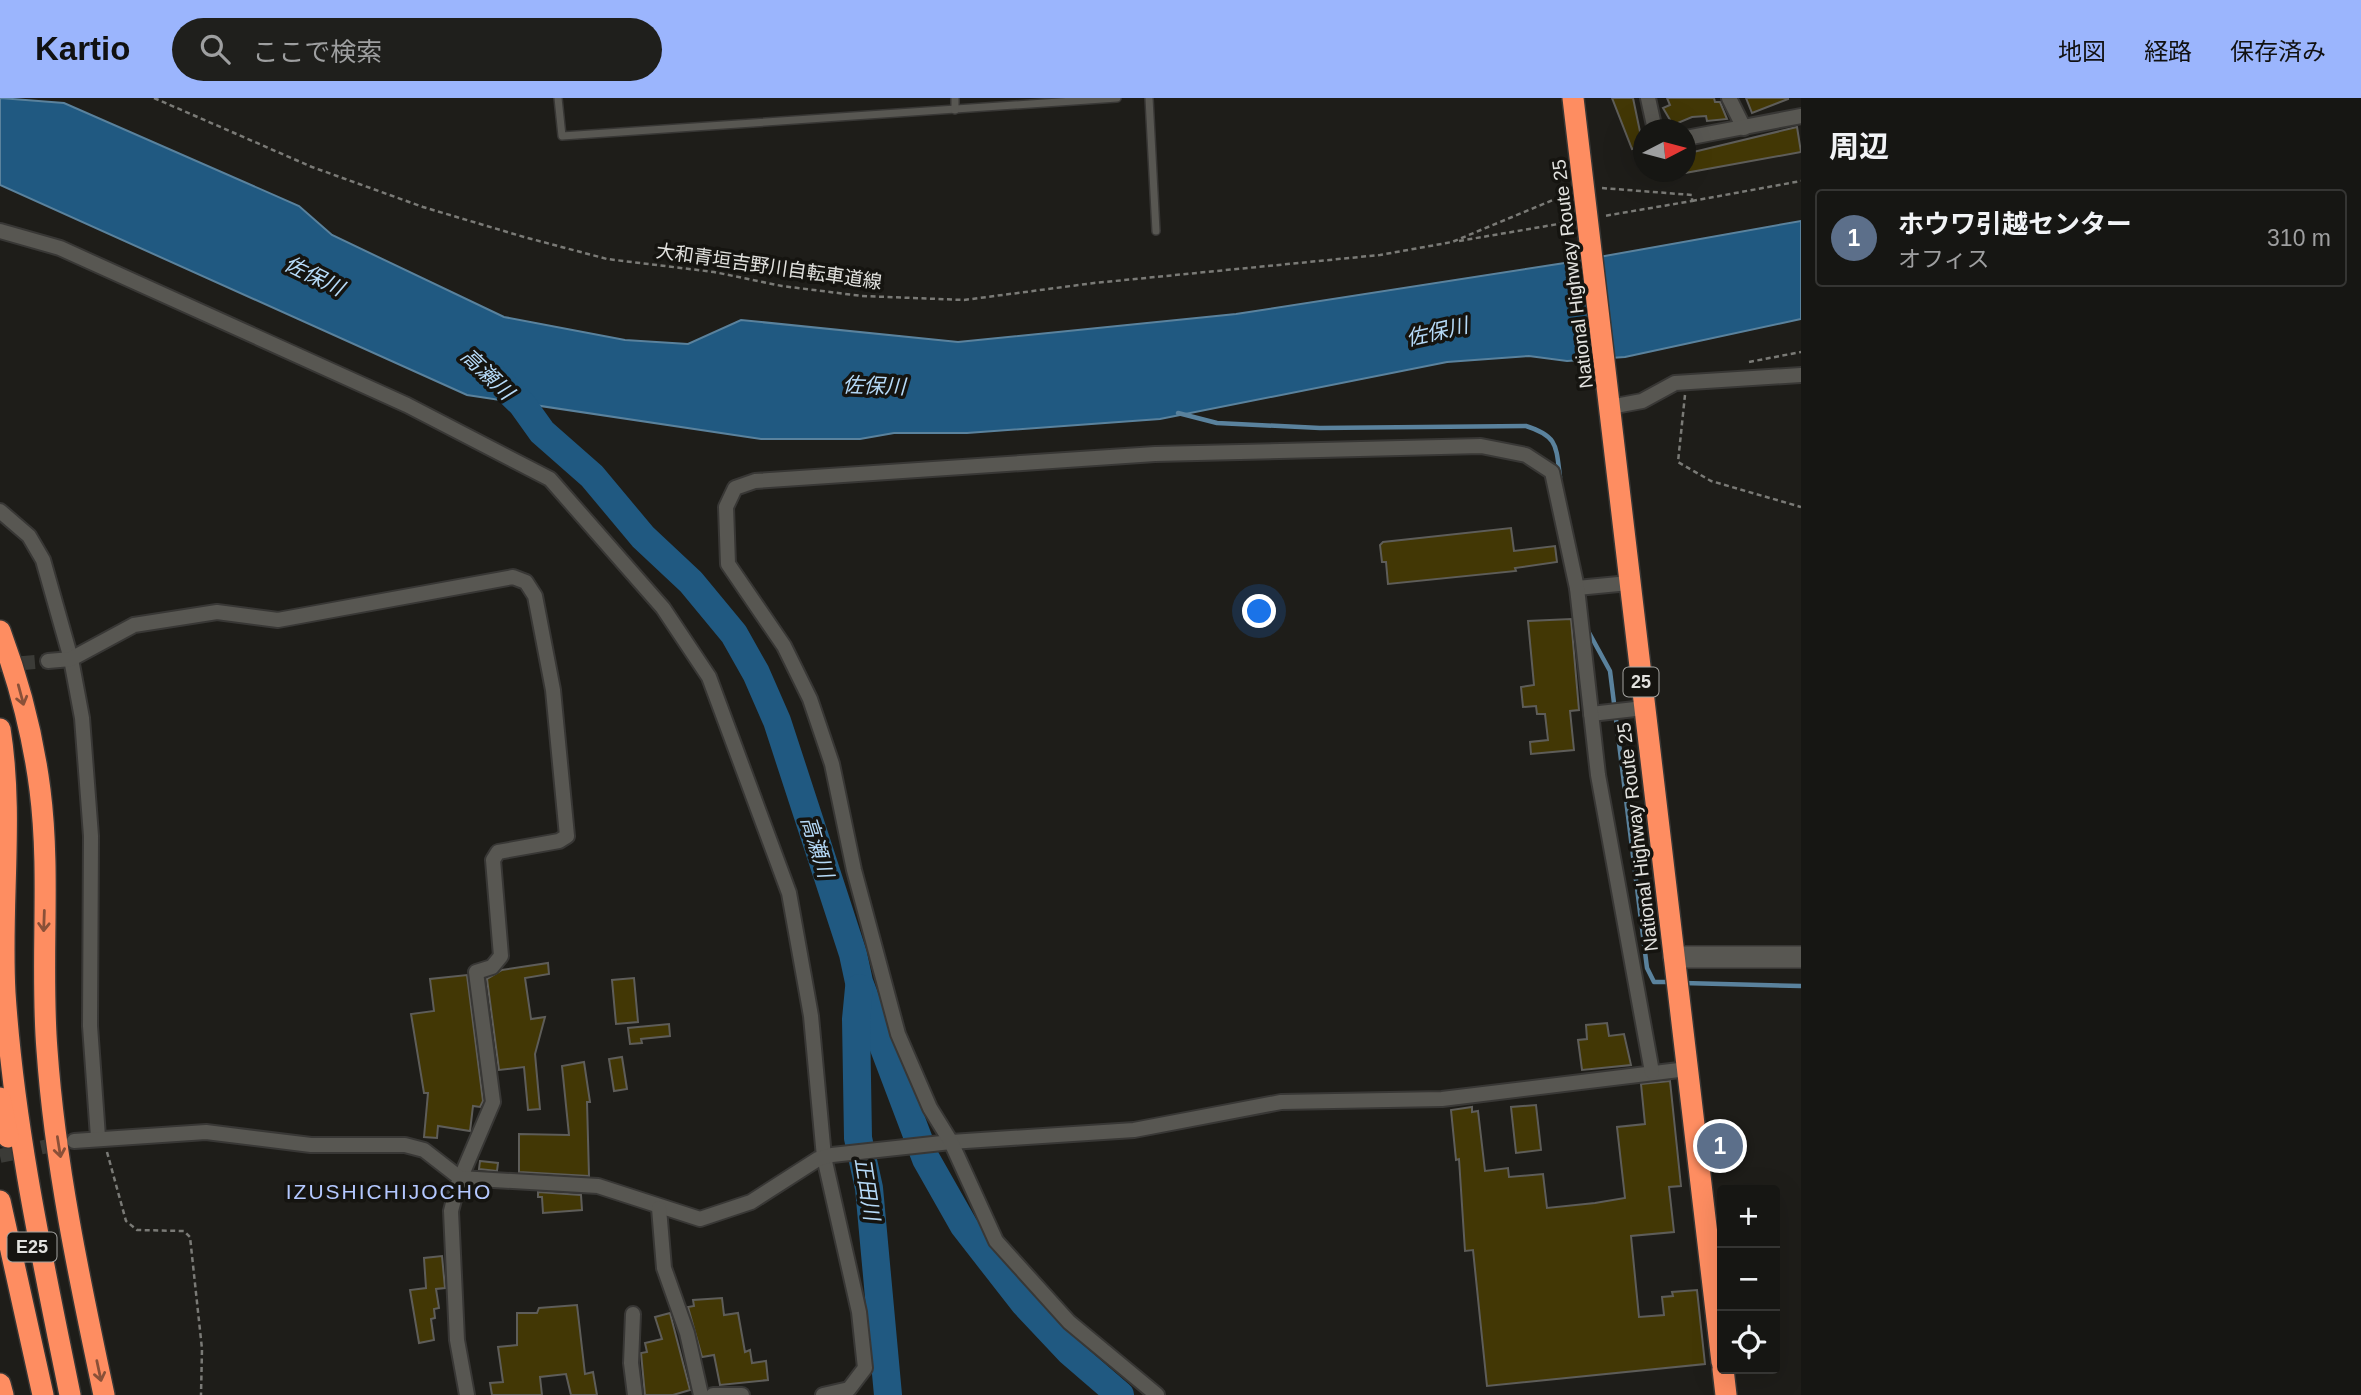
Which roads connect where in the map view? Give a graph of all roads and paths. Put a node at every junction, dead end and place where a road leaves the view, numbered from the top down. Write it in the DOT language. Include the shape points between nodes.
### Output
graph roads {
  1 [pos="154,98"];
  2 [pos="558,98"];
  3 [pos="955,98"];
  4 [pos="1117,98"];
  5 [pos="1149,98"];
  6 [pos="1573,98"];
  7 [pos="1648,98"];
  8 [pos="1730,98"];
  9 [pos="955,110"];
  10 [pos="1801,116"];
  11 [pos="1653,119"];
  12 [pos="1744,128"];
  13 [pos="1696,136"];
  14 [pos="1801,181"];
  15 [pos="1597,189"];
  16 [pos="1565,195"];
  17 [pos="1692,201"];
  18 [pos="1590,224"];
  19 [pos="0,231"];
  20 [pos="1156,232"];
  21 [pos="1452,242"];
  22 [pos="1801,375"];
  23 [pos="1687,381"];
  24 [pos="1610,407"];
  25 [pos="1801,507"];
  26 [pos="0,511"];
  27 [pos="1629,583"];
  28 [pos="1577,588"];
  29 [pos="0,631"];
  30 [pos="71,659"];
  31 [pos="48,661"];
  32 [pos="1644,708"];
  33 [pos="1591,714"];
  34 [pos="0,729"];
  35 [pos="1801,957"];
  36 [pos="1676,974"];
  37 [pos="1687,1069"];
  38 [pos="1652,1072"];
  39 [pos="0,1098"];
  40 [pos="98,1137"];
  41 [pos="74,1141"];
  42 [pos="948,1142"];
  43 [pos="824,1157"];
  44 [pos="460,1178"];
  45 [pos="0,1201"];
  46 [pos="659,1208"];
  47 [pos="0,1236"];
  48 [pos="633,1314"];
  49 [pos="1717,1320"];
  50 [pos="26,1323"];
  51 [pos="1724,1374"];
  52 [pos="0,1384"];
  53 [pos="3,1395"];
  54 [pos="43,1395"];
  55 [pos="67,1395"];
  56 [pos="104,1395"];
  57 [pos="201,1395"];
  58 [pos="467,1395"];
  59 [pos="635,1395"];
  60 [pos="701,1395"];
  61 [pos="713,1395"];
  62 [pos="718,1395"];
  63 [pos="742,1395"];
  64 [pos="823,1395"];
  65 [pos="1157,1395"];
  66 [pos="1726,1395"];
  1 -- 21 [label="path, 大和青垣吉野川自転車道線" via="312,167 524,237 607,259 862,296 964,300 1380,255"];
  2 -- 9 [label="lane" via="562,136"];
  3 -- 9 [label="lane"];
  4 -- 9 [label="lane"];
  5 -- 20 [label="lane"];
  6 -- 18 [label="highway, National Highway Route 25 / 25"];
  7 -- 11 [label="street"];
  8 -- 12 [label="street"];
  10 -- 12 [label="street"];
  12 -- 13 [label="street"];
  14 -- 17 [label="path"];
  15 -- 17 [label="path" via="1692,195"];
  16 -- 21 [label="path, 大和青垣吉野川自転車道線"];
  17 -- 18 [label="path"];
  18 -- 21 [label="path"];
  18 -- 24 [label="highway, National Highway Route 25 / 25"];
  19 -- 43 [label="street" via="60,248 394,399 550,479 663,608 709,677 789,893 811,1016"];
  22 -- 23 [label="street"];
  23 -- 24 [label="street" via="1642,401"];
  23 -- 25 [label="path" via="1678,462 1711,481"];
  24 -- 27 [label="highway, National Highway Route 25 / 25"];
  26 -- 30 [label="street" via="29,536 43,560"];
  27 -- 28 [label="street"];
  27 -- 32 [label="highway, National Highway Route 25 / 25"];
  28 -- 33 [label="street"];
  28 -- 42 [label="street" via="1552,472 1527,455 1481,446 1154,454 755,481 735,488 726,507 728,564 784,646 810,699 832,764 898,1034"];
  29 -- 56 [label="highway, one-way" via="20,691 40,791 47,1052 63,1175"];
  30 -- 31 [label="street"];
  30 -- 40 [label="street" via="88,777 90,1027"];
  30 -- 44 [label="street" via="134,625 217,612 278,620 513,576 526,582 535,596 553,690 567,836 498,852 493,860 501,956 492,967 476,972 493,1102"];
  32 -- 33 [label="street"];
  32 -- 36 [label="highway, National Highway Route 25 / 25"];
  33 -- 38 [label="street"];
  34 -- 55 [label="highway" via="6,790 2,934 11,1060 31,1202"];
  35 -- 36 [label="street"];
  36 -- 37 [label="highway, National Highway Route 25 / 25"];
  37 -- 38 [label="street"];
  37 -- 49 [label="highway, National Highway Route 25 / 25"];
  38 -- 42 [label="street" via="1442,1100 1281,1102 1134,1130"];
  39 -- 55 [label="highway, E25"];
  40 -- 41 [label="street"];
  40 -- 44 [label="street" via="115,1140 206,1132 311,1145 405,1145 424,1150"];
  40 -- 57 [label="path" via="110,1156 126,1221 137,1230 184,1231 190,1237 202,1349"];
  42 -- 43 [label="street"];
  42 -- 65 [label="street" via="996,1241 1069,1322"];
  43 -- 46 [label="street" via="751,1202 700,1219"];
  43 -- 64 [label="street" via="859,1312 865,1368 849,1389"];
  44 -- 46 [label="street" via="598,1186"];
  44 -- 58 [label="street" via="451,1223 457,1340"];
  45 -- 50 [label="highway, E25"];
  46 -- 60 [label="street" via="664,1268 687,1333"];
  47 -- 50 [label="highway"];
  48 -- 59 [label="street"];
  50 -- 54 [label="highway, E25"];
  51 -- 66 [label="highway"];
  52 -- 53 [label="highway"];
  61 -- 62 [label="street"];
  62 -- 63 [label="street"];
}
